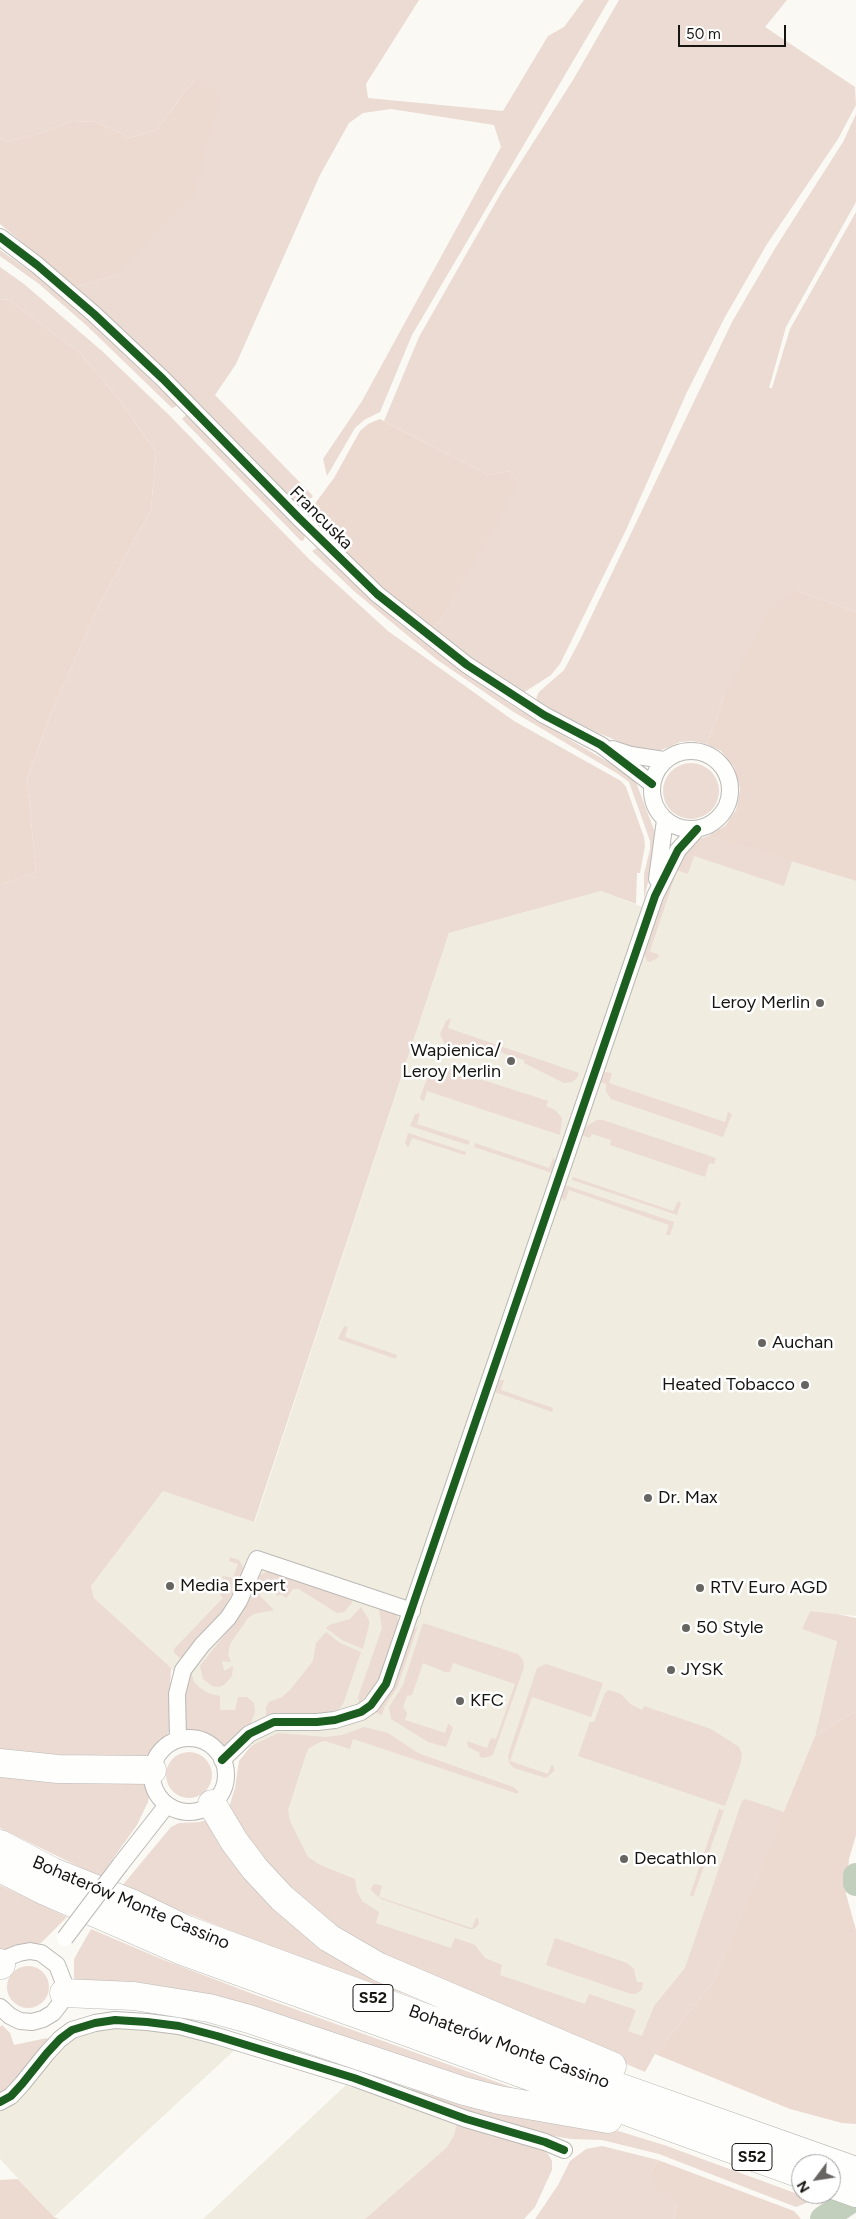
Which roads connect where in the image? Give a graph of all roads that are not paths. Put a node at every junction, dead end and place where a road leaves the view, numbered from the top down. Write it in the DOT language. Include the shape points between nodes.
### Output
graph roads {
  1 [pos="0,236"];
  2 [pos="601,745"];
  3 [pos="664,760"];
  4 [pos="652,784"];
  5 [pos="665,820"];
  6 [pos="697,829"];
  7 [pos="655,896"];
  8 [pos="412,1610"];
  9 [pos="178,1740"];
  10 [pos="222,1760"];
  11 [pos="0,1763"];
  12 [pos="152,1770"];
  13 [pos="212,1804"];
  14 [pos="166,1805"];
  15 [pos="0,1844"];
  16 [pos="0,1868"];
  17 [pos="50,1958"];
  18 [pos="0,1965"];
  19 [pos="64,1992"];
  20 [pos="0,2007"];
  21 [pos="0,2102"];
  22 [pos="753,2134"];
  23 [pos="704,2139"];
  24 [pos="564,2150"];
  25 [pos="791,2170"];
  26 [pos="849,2180"];
  1 -- 2 [label="street, Francuska" via="101,320 377,594 496,685 544,716"];
  2 -- 3 [label="street, Francuska" via="631,755"];
  2 -- 4 [label="street, Francuska"];
  3 -- 4 [label="street"];
  3 -- 6 [label="street" via="682,752 702,752 714,757 726,773 730,792 727,805 709,825"];
  4 -- 5 [label="street" via="656,809"];
  5 -- 6 [label="street" via="680,827"];
  5 -- 7 [label="street"];
  6 -- 7 [label="street" via="678,850"];
  7 -- 8 [label="street"];
  8 -- 9 [label="street" via="257,1559 228,1618 183,1670 177,1694"];
  8 -- 10 [label="street" via="386,1684 371,1705 361,1712 335,1720 274,1722 249,1734"];
  9 -- 10 [label="street" via="201,1740"];
  9 -- 12 [label="street" via="157,1756"];
  10 -- 13 [label="street" via="225,1774 223,1789"];
  11 -- 12 [label="highway" via="58,1769"];
  12 -- 14 [label="street" via="155,1790"];
  13 -- 14 [label="street" via="184,1812"];
  13 -- 22 [label="highway" via="255,1869 282,1898 329,1938 388,1971 625,2072"];
  14 -- 17 [label="street, bridge"];
  15 -- 22 [label="highway, Bohaterów Monte Cassino / S52" via="52,1872 133,1904 187,1930"];
  16 -- 23 [label="highway, Bohaterów Monte Cassino / S52" via="180,1950"];
  17 -- 18 [label="street" via="40,1953 24,1952 9,1957"];
  17 -- 19 [label="street" via="62,1974"];
  19 -- 20 [label="street" via="53,2013 32,2022 20,2021"];
  19 -- 23 [label="highway" via="134,1996 209,2008 464,2091"];
  21 -- 24 [label="street" via="11,2096 47,2053 72,2030 115,2020 147,2022 217,2036 354,2078"];
  22 -- 26 [label="highway, Bohaterów Monte Cassino / S52"];
  23 -- 25 [label="highway, Bohaterów Monte Cassino / S52"];
}
